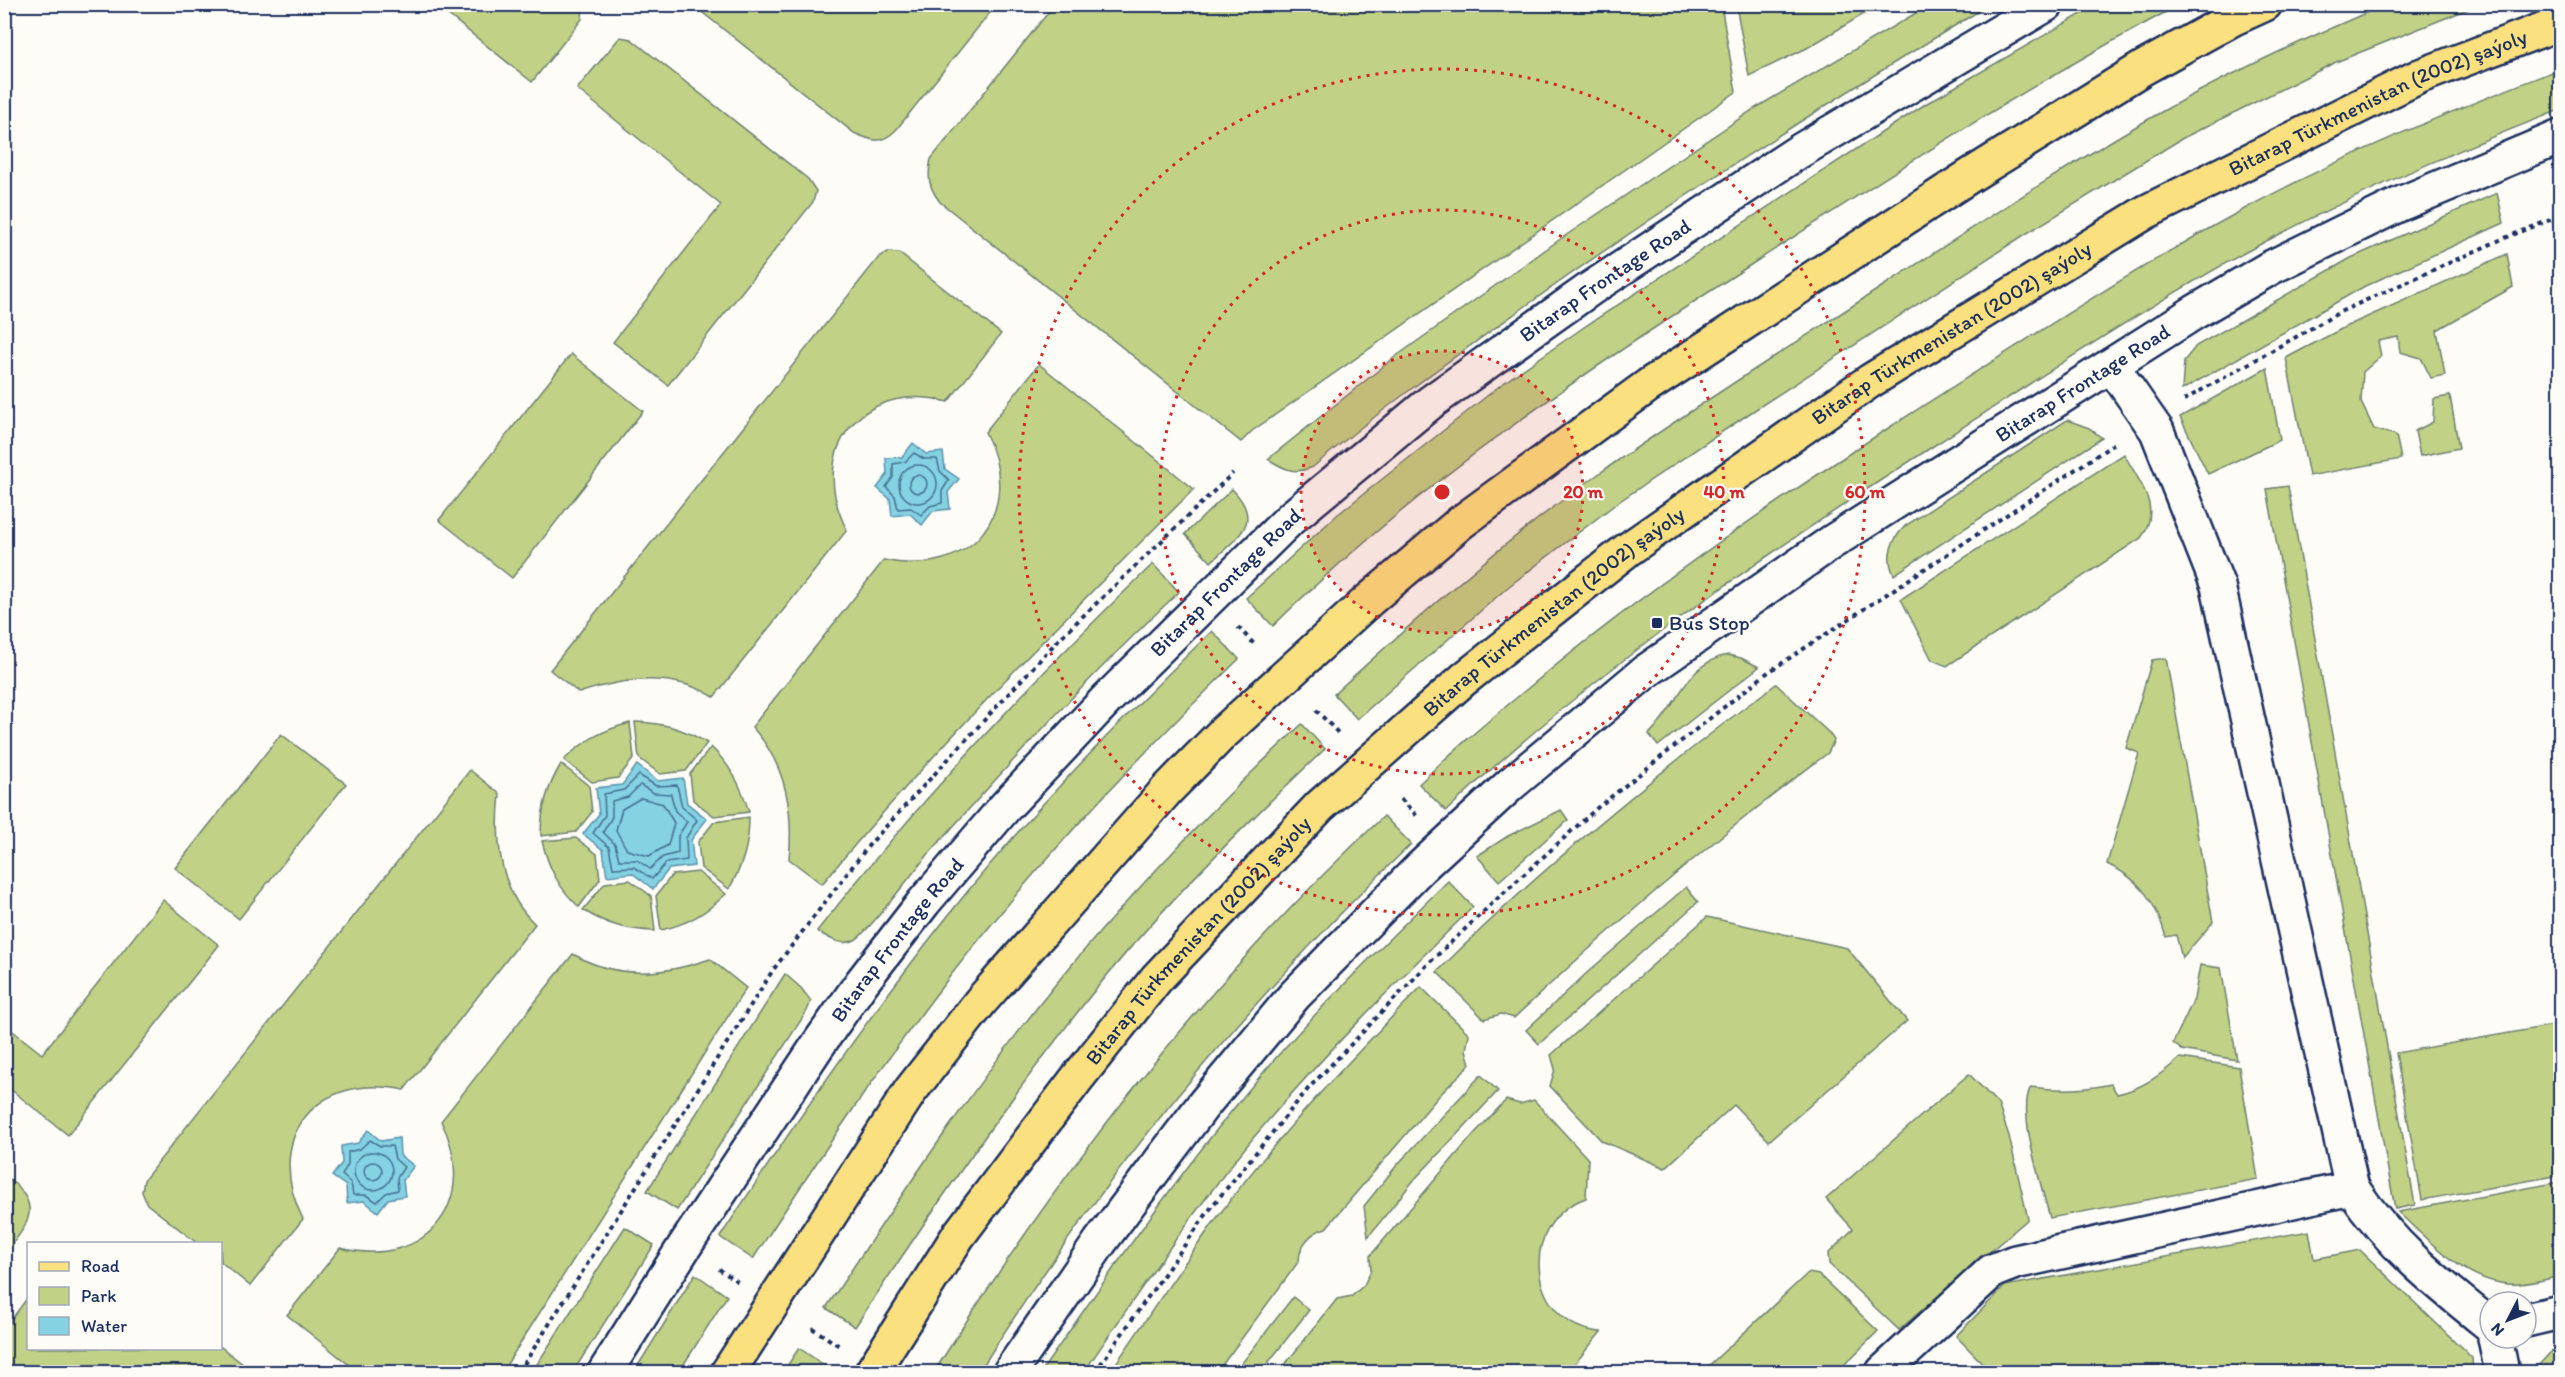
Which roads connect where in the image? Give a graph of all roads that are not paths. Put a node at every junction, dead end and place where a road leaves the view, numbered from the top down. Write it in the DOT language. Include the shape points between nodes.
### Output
graph roads {
  1 [pos="2047,4"];
  2 [pos="2265,4"];
  3 [pos="2560,23"];
  4 [pos="2560,137"];
  5 [pos="2112,366"];
  6 [pos="2352,1188"];
  7 [pos="2560,1312"];
  8 [pos="2478,1315"];
  9 [pos="2538,1317"];
  10 [pos="2497,1350"];
  11 [pos="606,1372"];
  12 [pos="728,1372"];
  13 [pos="872,1372"];
  14 [pos="1010,1372"];
  15 [pos="1883,1372"];
  16 [pos="2502,1372"];
  1 -- 11 [label="street, Bitarap Frontage Road" via="1798,152 1590,289 1431,402 1291,518 1107,699 1006,806 924,902 818,1045"];
  2 -- 12 [label="main road" via="2133,75 1971,175 1649,385 1470,516 1369,600 1222,734 1167,790 981,1001 911,1090"];
  3 -- 13 [label="main road, Bitarap Türkmenistan (2002) şaýoly" via="2420,76 2146,212 1870,381 1627,550 1464,680 1320,806 1157,978 958,1236"];
  4 -- 5 [label="street, Bitarap Frontage Road" via="2400,204 2290,258"];
  5 -- 6 [label="street" via="2157,430 2218,586"];
  5 -- 14 [label="street, Bitarap Frontage Road" via="1709,624 1511,784 1420,868 1294,996 1166,1154"];
  6 -- 8 [label="street" via="2383,1232 2421,1270"];
  6 -- 15 [label="street" via="1992,1270"];
  7 -- 9 [label="street"];
  10 -- 16 [label="street"];
}
